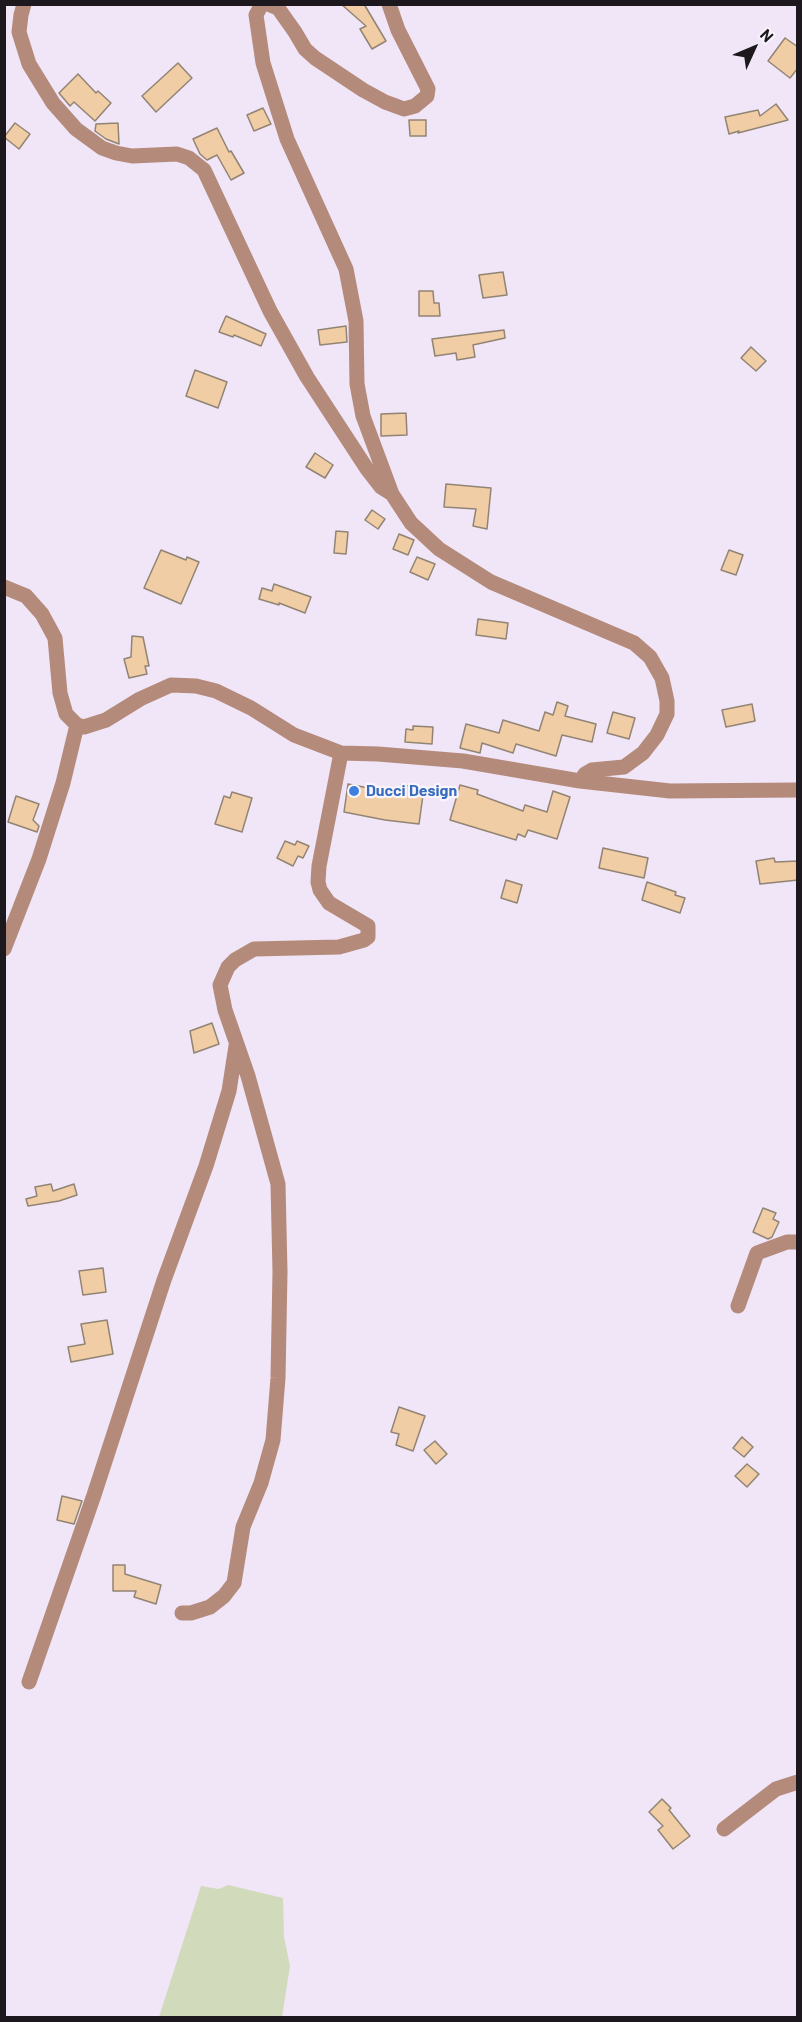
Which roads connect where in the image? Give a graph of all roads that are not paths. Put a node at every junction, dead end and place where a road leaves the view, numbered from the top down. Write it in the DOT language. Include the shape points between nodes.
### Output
graph roads {
  1 [pos="24,4"];
  2 [pos="262,4"];
  3 [pos="268,4"];
  4 [pos="389,4"];
  5 [pos="392,494"];
  6 [pos="4,587"];
  7 [pos="77,725"];
  8 [pos="341,753"];
  9 [pos="580,781"];
  10 [pos="798,789"];
  11 [pos="4,949"];
  12 [pos="236,1042"];
  13 [pos="798,1242"];
  14 [pos="738,1306"];
  15 [pos="182,1613"];
  16 [pos="29,1682"];
  17 [pos="798,1782"];
  18 [pos="724,1829"];
  1 -- 5 [label="street" via="19,33 29,64 76,129 116,153 177,154 204,170 270,311 307,377 366,469"];
  2 -- 5 [label="street" via="256,15 263,63 287,139 346,269 356,321 357,384 363,416"];
  3 -- 4 [label="street" via="278,8 315,58 377,98 404,109 415,106 427,96 428,89"];
  5 -- 9 [label="street" via="411,524 467,568 533,602 634,643 657,667 666,689 667,714 657,735 643,753 624,767 592,770"];
  6 -- 7 [label="street" via="26,596 56,638 60,693 66,714"];
  7 -- 8 [label="street" via="84,727 106,720 171,685 196,686 216,691 294,735"];
  7 -- 11 [label="street" via="39,859"];
  8 -- 9 [label="street" via="463,761"];
  8 -- 12 [label="street" via="318,882 329,903 368,926 368,937 339,947 254,949 240,955 228,967 220,985"];
  9 -- 10 [label="street" via="670,791"];
  12 -- 15 [label="street" via="278,1184 280,1315 273,1440 243,1527 234,1583 210,1607"];
  12 -- 16 [label="street" via="228,1091 206,1166"];
  13 -- 14 [label="street" via="758,1253"];
  17 -- 18 [label="street" via="776,1789"];
}
